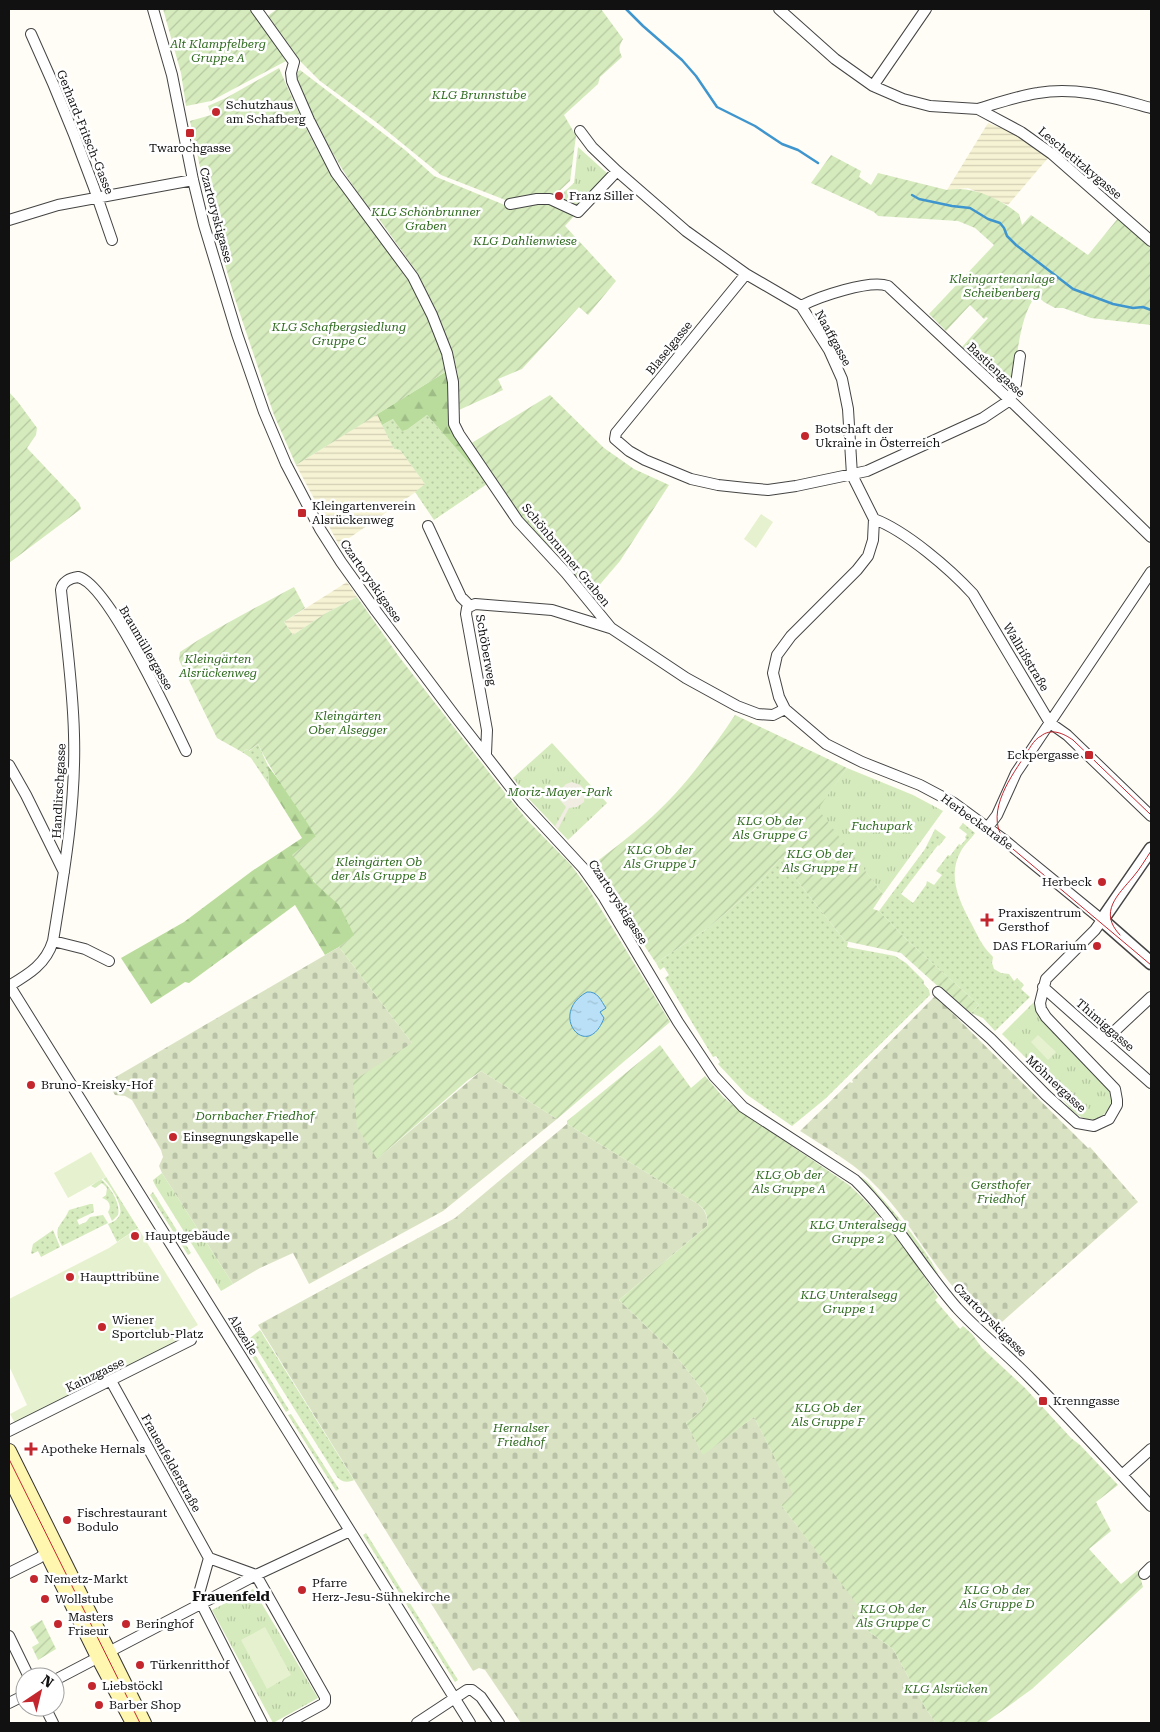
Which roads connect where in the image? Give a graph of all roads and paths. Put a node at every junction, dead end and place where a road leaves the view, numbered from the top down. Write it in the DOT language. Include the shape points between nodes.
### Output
graph roads {
  1 [pos="153,9"];
  2 [pos="256,9"];
  3 [pos="779,9"];
  4 [pos="926,9"];
  5 [pos="31,34"];
  6 [pos="873,86"];
  7 [pos="1151,108"];
  8 [pos="978,109"];
  9 [pos="580,131"];
  10 [pos="616,171"];
  11 [pos="193,180"];
  12 [pos="98,197"];
  13 [pos="510,204"];
  14 [pos="9,220"];
  15 [pos="112,240"];
  16 [pos="1151,241"];
  17 [pos="746,274"];
  18 [pos="801,306"];
  19 [pos="1020,356"];
  20 [pos="1010,400"];
  21 [pos="852,475"];
  22 [pos="874,519"];
  23 [pos="428,526"];
  24 [pos="1151,537"];
  25 [pos="1151,572"];
  26 [pos="68,580"];
  27 [pos="470,606"];
  28 [pos="611,628"];
  29 [pos="785,709"];
  30 [pos="1050,723"];
  31 [pos="186,751"];
  32 [pos="486,754"];
  33 [pos="9,765"];
  34 [pos="1151,816"];
  35 [pos="988,827"];
  36 [pos="1151,849"];
  37 [pos="64,872"];
  38 [pos="1102,920"];
  39 [pos="52,941"];
  40 [pos="108,961"];
  41 [pos="1151,963"];
  42 [pos="9,986"];
  43 [pos="1043,987"];
  44 [pos="938,992"];
  45 [pos="1151,997"];
  46 [pos="1104,1041"];
  47 [pos="1151,1083"];
  48 [pos="191,1340"];
  49 [pos="111,1381"];
  50 [pos="9,1431"];
  51 [pos="1151,1449"];
  52 [pos="9,1451"];
  53 [pos="1122,1475"];
  54 [pos="9,1476"];
  55 [pos="1151,1506"];
  56 [pos="350,1531"];
  57 [pos="47,1552"];
  58 [pos="209,1558"];
  59 [pos="9,1573"];
  60 [pos="256,1574"];
  61 [pos="200,1604"];
  62 [pos="9,1636"];
  63 [pos="99,1657"];
  64 [pos="25,1667"];
  65 [pos="65,1675"];
  66 [pos="454,1698"];
  67 [pos="422,1722"];
  68 [pos="133,1723"];
  69 [pos="144,1723"];
  70 [pos="262,1723"];
  71 [pos="288,1723"];
  72 [pos="470,1723"];
  73 [pos="499,1723"];
  1 -- 11 [label="street, Czartoryskigasse" via="172,75"];
  2 -- 28 [label="street, Schönbrunner Graben" via="294,62 292,81 336,173 413,277 432,315 447,353 453,382 454,424 459,434 518,521"];
  3 -- 6 [label="street, Leschetitzkygasse" via="835,59"];
  4 -- 6 [label="street"];
  5 -- 12 [label="street, Gerhard-Fritsch-Gasse"];
  6 -- 8 [label="street, Leschetitzkygasse" via="930,106"];
  7 -- 8 [label="street" via="1100,94 1066,91 1036,93"];
  8 -- 16 [label="street, Leschetitzkygasse" via="1042,146"];
  9 -- 10 [label="street, Naaffgasse"];
  10 -- 13 [label="street" via="578,212 550,199"];
  10 -- 17 [label="street, Naaffgasse" via="686,231"];
  11 -- 12 [label="street"];
  11 -- 32 [label="street, Czartoryskigasse" via="246,361 264,412 298,489 352,576"];
  12 -- 14 [label="street"];
  12 -- 15 [label="street, Gerhard-Fritsch-Gasse"];
  17 -- 18 [label="street, Naaffgasse"];
  17 -- 21 [label="street, Blaselgasse" via="621,425 615,440 667,470 718,485 768,490"];
  18 -- 20 [label="street, Bastiengasse" via="862,286 888,286"];
  18 -- 21 [label="street, Naaffgasse" via="829,350 842,379 848,409"];
  19 -- 20 [label="street"];
  20 -- 21 [label="street" via="983,418"];
  20 -- 24 [label="street, Bastiengasse"];
  21 -- 22 [label="street, Naaffgasse"];
  22 -- 29 [label="street" via="868,556 790,636 777,655 773,673"];
  22 -- 30 [label="street, Wallrißstraße" via="889,524 930,555 973,594"];
  23 -- 27 [label="street" via="460,598"];
  25 -- 30 [label="street"];
  26 -- 31 [label="street, Braumüllergasse" via="78,577 86,580 110,611 144,666"];
  26 -- 37 [label="street, Handlirschgasse" via="61,590 71,676 74,782"];
  27 -- 28 [label="street, Schöberweg" via="552,610"];
  27 -- 32 [label="street, Schöberweg" via="466,614 487,730"];
  28 -- 29 [label="street, Schönbrunner Graben" via="686,678 737,706 758,714 773,715"];
  29 -- 35 [label="street, Herbeckstraße" via="826,744 944,797"];
  30 -- 34 [label="street, Wallrißstraße"];
  30 -- 35 [label="street" via="1016,773"];
  32 -- 53 [label="street, Czartoryskigasse" via="522,802 583,868 603,896 688,1039 714,1076 743,1107 855,1180 889,1217 958,1309 1031,1378"];
  33 -- 37 [label="street"];
  35 -- 38 [label="street, Herbeckstraße"];
  36 -- 38 [label="street"];
  37 -- 39 [label="street, Handlirschgasse"];
  38 -- 41 [label="street, Herbeckstraße"];
  38 -- 43 [label="street" via="1046,978"];
  39 -- 40 [label="street" via="85,949"];
  39 -- 42 [label="street, Handlirschgasse" via="50,951 34,971"];
  42 -- 56 [label="street, Alszeile"];
  43 -- 44 [label="street, Möhnergasse" via="1040,1003 1046,1017 1115,1089 1117,1105 1103,1123 1094,1126 1077,1123"];
  43 -- 46 [label="street, Thimiggasse"];
  45 -- 46 [label="street"];
  46 -- 47 [label="street, Thimiggasse"];
  48 -- 49 [label="street, Kainzgasse"];
  49 -- 50 [label="street, Kainzgasse"];
  49 -- 58 [label="street, Frauenfelderstraße"];
  51 -- 53 [label="street"];
  52 -- 57 [label="main road"];
  53 -- 55 [label="street, Czartoryskigasse"];
  54 -- 57 [label="main road"];
  56 -- 60 [label="street"];
  56 -- 66 [label="street, Alszeile"];
  57 -- 59 [label="street"];
  57 -- 63 [label="main road"];
  58 -- 60 [label="street"];
  58 -- 61 [label="street" via="198,1594"];
  60 -- 61 [label="street"];
  60 -- 71 [label="street" via="326,1699 323,1704"];
  61 -- 63 [label="street"];
  61 -- 70 [label="street"];
  62 -- 64 [label="street"];
  63 -- 65 [label="street"];
  63 -- 68 [label="main road"];
  63 -- 69 [label="main road"];
  66 -- 67 [label="street"];
  66 -- 72 [label="street, Alszeile"];
  66 -- 73 [label="street" via="467,1690 476,1692"];
}
